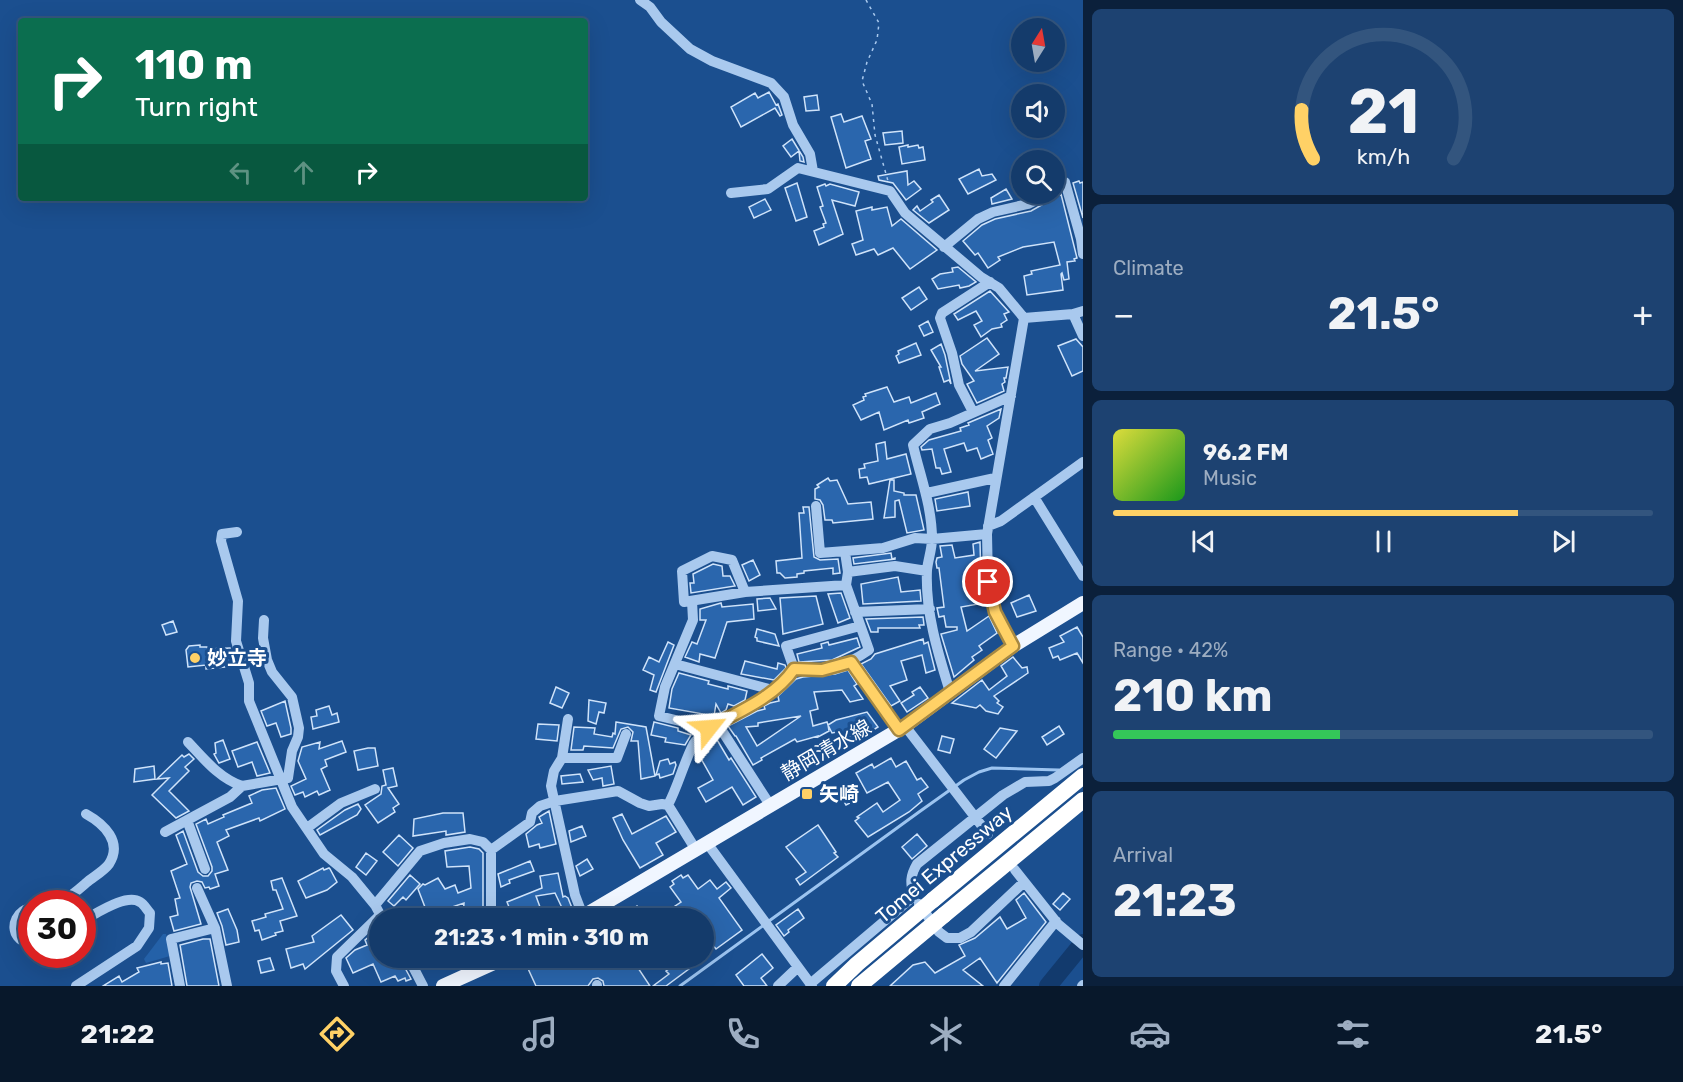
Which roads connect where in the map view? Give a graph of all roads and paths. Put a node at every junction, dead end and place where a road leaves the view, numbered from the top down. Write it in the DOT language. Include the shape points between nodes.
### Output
graph roads {
  1 [pos="640,0"];
  2 [pos="866,0"];
  3 [pos="813,171"];
  4 [pos="1065,182"];
  5 [pos="890,191"];
  6 [pos="731,193"];
  7 [pos="1028,204"];
  8 [pos="944,247"];
  9 [pos="1083,254"];
  10 [pos="990,282"];
  11 [pos="1078,312"];
  12 [pos="1024,318"];
  13 [pos="1083,336"];
  14 [pos="1011,396"];
  15 [pos="973,412"];
  16 [pos="1083,462"];
  17 [pos="995,478"];
  18 [pos="927,493"];
  19 [pos="1034,497"];
  20 [pos="816,506"];
  21 [pos="988,530"];
  22 [pos="237,532"];
  23 [pos="932,539"];
  24 [pos="845,552"];
  25 [pos="927,570"];
  26 [pos="848,572"];
  27 [pos="1083,576"];
  28 [pos="846,585"];
  29 [pos="745,592"];
  30 [pos="692,601"];
  31 [pos="1083,603"];
  32 [pos="930,609"];
  33 [pos="855,612"];
  34 [pos="264,620"];
  35 [pos="860,626"];
  36 [pos="1013,646"];
  37 [pos="851,662"];
  38 [pos="675,664"];
  39 [pos="794,669"];
  40 [pos="773,690"];
  41 [pos="950,692"];
  42 [pos="568,719"];
  43 [pos="713,725"];
  44 [pos="902,728"];
  45 [pos="627,734"];
  46 [pos="188,742"];
  47 [pos="562,758"];
  48 [pos="1081,765"];
  49 [pos="280,781"];
  50 [pos="1060,784"];
  51 [pos="242,786"];
  52 [pos="375,789"];
  53 [pos="1083,800"];
  54 [pos="555,801"];
  55 [pos="669,805"];
  56 [pos="770,805"];
  57 [pos="86,814"];
  58 [pos="975,818"];
  59 [pos="187,820"];
  60 [pos="307,828"];
  61 [pos="165,832"];
  62 [pos="988,834"];
  63 [pos="701,846"];
  64 [pos="491,850"];
  65 [pos="205,869"];
  66 [pos="1015,870"];
  67 [pos="1024,882"];
  68 [pos="197,888"];
  69 [pos="76,890"];
  70 [pos="914,896"];
  71 [pos="375,908"];
  72 [pos="382,908"];
  73 [pos="491,908"];
  74 [pos="579,908"];
  75 [pos="596,908"];
  76 [pos="96,914"];
  77 [pos="18,916"];
  78 [pos="1057,922"];
  79 [pos="369,923"];
  80 [pos="215,928"];
  81 [pos="18,937"];
  82 [pos="1083,945"];
  83 [pos="414,968"];
  84 [pos="482,968"];
  85 [pos="797,968"];
  86 [pos="811,985"];
  87 [pos="76,986"];
  88 [pos="180,986"];
  89 [pos="227,986"];
  90 [pos="344,986"];
  91 [pos="423,986"];
  92 [pos="443,986"];
  93 [pos="778,986"];
  94 [pos="834,986"];
  95 [pos="859,986"];
  96 [pos="1004,986"];
  1 -- 3 [label="street" via="690,49 778,89 806,146"];
  2 -- 5 [label="path" via="879,23 862,81 872,104 875,135"];
  3 -- 5 [label="street"];
  3 -- 6 [label="street" via="798,168 768,189"];
  4 -- 9 [label="street"];
  5 -- 8 [label="street" via="905,213"];
  7 -- 8 [label="street" via="978,219"];
  8 -- 10 [label="street"];
  10 -- 12 [label="street"];
  10 -- 15 [label="street" via="940,318 959,385"];
  11 -- 12 [label="street"];
  11 -- 13 [label="street"];
  12 -- 14 [label="street"];
  14 -- 15 [label="street"];
  14 -- 17 [label="street"];
  15 -- 18 [label="street" via="930,429 913,445"];
  16 -- 19 [label="street"];
  17 -- 18 [label="street"];
  17 -- 21 [label="street"];
  18 -- 23 [label="street"];
  19 -- 21 [label="street"];
  19 -- 27 [label="street"];
  20 -- 24 [label="street" via="820,554"];
  21 -- 23 [label="street"];
  21 -- 36 [label="street" via="988,582 995,612"];
  22 -- 49 [label="street" via="222,534 221,541 238,601 236,641 249,684 249,701"];
  23 -- 24 [label="street" via="915,538 883,548"];
  23 -- 25 [label="street"];
  24 -- 26 [label="street"];
  25 -- 26 [label="street" via="895,566"];
  25 -- 32 [label="street"];
  26 -- 28 [label="street"];
  28 -- 29 [label="street"];
  28 -- 33 [label="street"];
  29 -- 30 [label="street"];
  29 -- 30 [label="street" via="732,560 712,556 682,571 684,602"];
  30 -- 38 [label="street" via="693,620"];
  31 -- 36 [label="main road, 静岡清水線"];
  32 -- 33 [label="street"];
  32 -- 41 [label="street"];
  33 -- 35 [label="street"];
  34 -- 49 [label="street" via="267,660 292,697 298,728 288,778"];
  35 -- 37 [label="street" via="869,650"];
  35 -- 39 [label="street" via="786,646"];
  36 -- 41 [label="main road, 静岡清水線"];
  37 -- 39 [label="street" via="822,670"];
  37 -- 44 [label="street"];
  38 -- 40 [label="street"];
  38 -- 43 [label="street" via="658,716"];
  39 -- 40 [label="street"];
  40 -- 43 [label="street"];
  41 -- 44 [label="main road, 静岡清水線"];
  42 -- 47 [label="street"];
  43 -- 55 [label="street" via="694,742"];
  43 -- 56 [label="street"];
  44 -- 56 [label="main road, 静岡清水線"];
  44 -- 58 [label="street"];
  45 -- 47 [label="street" via="617,758"];
  46 -- 51 [label="street" via="221,776"];
  47 -- 54 [label="street" via="550,786"];
  48 -- 50 [label="highway, Tomei Expressway"];
  49 -- 51 [label="street"];
  49 -- 60 [label="street"];
  50 -- 58 [label="street" via="1025,782"];
  50 -- 94 [label="highway, Tomei Expressway, bridge"];
  51 -- 59 [label="street" via="230,798"];
  52 -- 60 [label="street" via="341,803"];
  53 -- 95 [label="highway, Tomei Expressway, bridge"];
  54 -- 55 [label="street" via="618,791 650,806"];
  54 -- 64 [label="street" via="540,806 532,813 530,822"];
  54 -- 74 [label="street"];
  55 -- 63 [label="street"];
  56 -- 63 [label="main road, 静岡清水線"];
  57 -- 69 [label="street" via="109,832 113,853 109,865"];
  58 -- 62 [label="street"];
  58 -- 70 [label="street" via="917,864 910,884"];
  59 -- 61 [label="street"];
  59 -- 65 [label="street"];
  60 -- 71 [label="street" via="324,854 352,877"];
  63 -- 75 [label="main road, 静岡清水線"];
  63 -- 85 [label="street"];
  64 -- 72 [label="street" via="483,842 470,839 420,851"];
  64 -- 73 [label="street"];
  66 -- 67 [label="street"];
  67 -- 70 [label="street" via="960,938 947,938 939,932"];
  67 -- 78 [label="street"];
  68 -- 80 [label="street"];
  70 -- 86 [label="street"];
  76 -- 87 [label="street" via="119,902 140,902 150,913 149,928 137,946"];
  77 -- 81 [label="street"];
  78 -- 82 [label="street"];
  78 -- 96 [label="street"];
  79 -- 90 [label="street" via="337,957 336,971"];
  80 -- 88 [label="street" via="171,939"];
  80 -- 89 [label="street"];
  83 -- 91 [label="street"];
  84 -- 92 [label="main road"];
  85 -- 86 [label="street"];
  85 -- 93 [label="street"];
}
